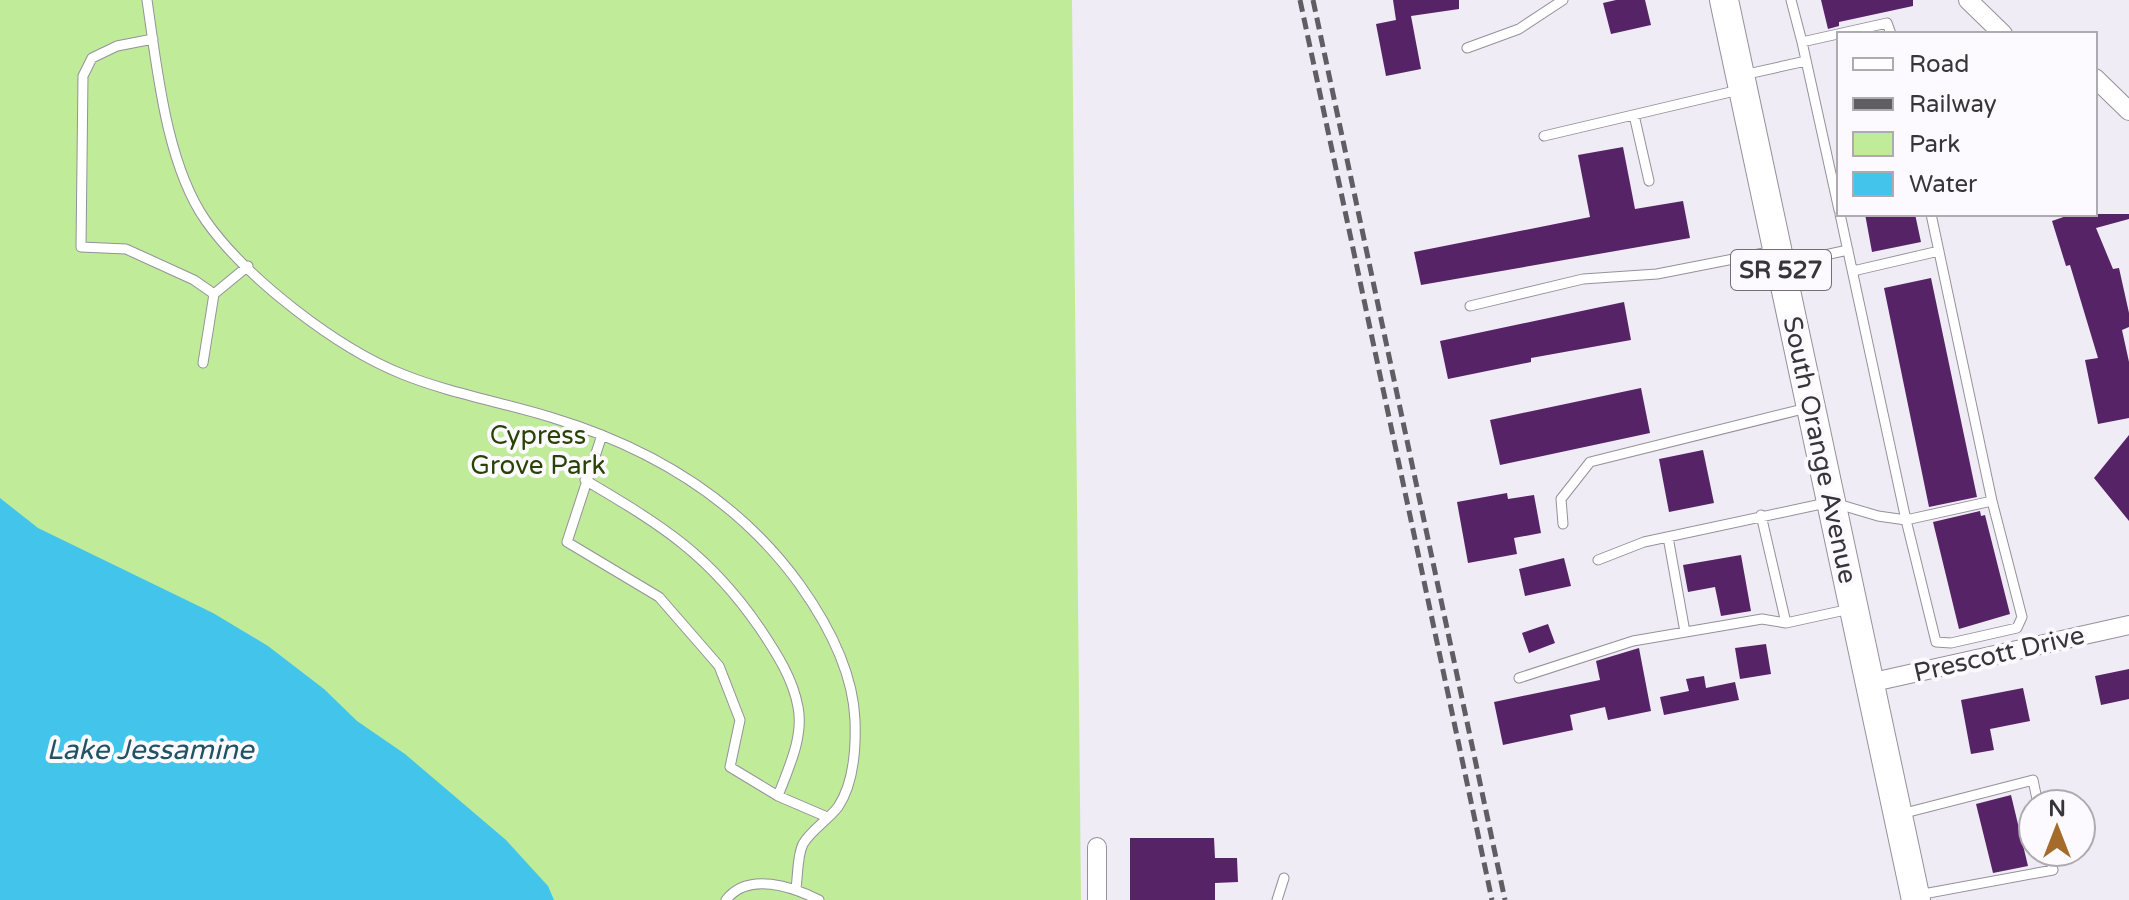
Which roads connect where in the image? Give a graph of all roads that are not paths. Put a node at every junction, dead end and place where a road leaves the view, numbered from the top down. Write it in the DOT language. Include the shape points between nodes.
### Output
graph roads {
  1 [pos="147,0"];
  2 [pos="1563,0"];
  3 [pos="1724,0"];
  4 [pos="1791,0"];
  5 [pos="1968,0"];
  6 [pos="1847,32"];
  7 [pos="1890,32"];
  8 [pos="2001,32"];
  9 [pos="1837,34"];
  10 [pos="153,39"];
  11 [pos="1802,42"];
  12 [pos="1467,48"];
  13 [pos="1806,61"];
  14 [pos="2097,80"];
  15 [pos="1741,82"];
  16 [pos="2129,111"];
  17 [pos="1634,115"];
  18 [pos="1544,136"];
  19 [pos="1649,181"];
  20 [pos="1837,199"];
  21 [pos="1841,216"];
  22 [pos="1931,216"];
  23 [pos="1848,250"];
  24 [pos="1939,251"];
  25 [pos="1778,257"];
  26 [pos="248,266"];
  27 [pos="1853,271"];
  28 [pos="214,294"];
  29 [pos="1470,306"];
  30 [pos="203,363"];
  31 [pos="1811,408"];
  32 [pos="602,435"];
  33 [pos="585,480"];
  34 [pos="1992,501"];
  35 [pos="1831,502"];
  36 [pos="1761,515"];
  37 [pos="1906,520"];
  38 [pos="1563,524"];
  39 [pos="1668,537"];
  40 [pos="1598,560"];
  41 [pos="1853,608"];
  42 [pos="1786,623"];
  43 [pos="2129,625"];
  44 [pos="1685,632"];
  45 [pos="1519,678"];
  46 [pos="1869,683"];
  47 [pos="2035,788"];
  48 [pos="778,796"];
  49 [pos="1898,815"];
  50 [pos="827,817"];
  51 [pos="1097,847"];
  52 [pos="2053,868"];
  53 [pos="1284,878"];
  54 [pos="796,888"];
  55 [pos="1915,898"];
  56 [pos="726,900"];
  57 [pos="819,900"];
  58 [pos="1097,900"];
  59 [pos="1277,900"];
  1 -- 10 [label="lane"];
  2 -- 12 [label="lane" via="1519,29"];
  3 -- 15 [label="main road, South Orange Avenue / SR 527"];
  4 -- 11 [label="lane"];
  5 -- 8 [label="street"];
  6 -- 7 [label="lane" via="1887,23"];
  9 -- 11 [label="lane"];
  10 -- 26 [label="lane" via="175,148 191,194 206,221"];
  10 -- 28 [label="lane" via="117,46 92,58 83,76 81,247 126,249"];
  11 -- 13 [label="lane"];
  13 -- 15 [label="lane"];
  13 -- 20 [label="lane"];
  14 -- 16 [label="street"];
  15 -- 17 [label="lane"];
  15 -- 25 [label="main road, South Orange Avenue / SR 527"];
  17 -- 18 [label="lane"];
  17 -- 19 [label="lane"];
  21 -- 23 [label="lane"];
  22 -- 24 [label="lane"];
  23 -- 25 [label="lane"];
  23 -- 27 [label="lane"];
  24 -- 27 [label="lane"];
  24 -- 34 [label="lane"];
  25 -- 29 [label="lane" via="1583,279"];
  25 -- 31 [label="main road, South Orange Avenue / SR 527"];
  26 -- 28 [label="lane"];
  26 -- 32 [label="lane" via="292,307 354,350 401,374"];
  27 -- 37 [label="lane"];
  28 -- 30 [label="lane"];
  31 -- 35 [label="main road, South Orange Avenue / SR 527"];
  31 -- 38 [label="lane" via="1590,462 1561,499"];
  32 -- 33 [label="lane"];
  32 -- 50 [label="lane" via="697,483 779,557 813,603 849,679 855,716 850,777 838,806"];
  33 -- 48 [label="lane" via="667,528 705,560 783,663 799,709 795,752"];
  33 -- 48 [label="lane" via="567,542 659,597 719,666 740,720 730,767"];
  34 -- 37 [label="lane"];
  34 -- 37 [label="lane" via="2022,617 2017,628 1951,643 1936,642"];
  35 -- 36 [label="lane"];
  35 -- 37 [label="lane"];
  35 -- 41 [label="main road, South Orange Avenue / SR 527"];
  36 -- 39 [label="lane"];
  36 -- 42 [label="lane"];
  39 -- 40 [label="lane"];
  39 -- 44 [label="lane"];
  41 -- 42 [label="lane"];
  41 -- 46 [label="main road, South Orange Avenue / SR 527"];
  42 -- 44 [label="lane" via="1762,619"];
  43 -- 46 [label="street, Prescott Drive"];
  44 -- 45 [label="lane" via="1633,641"];
  46 -- 49 [label="main road, South Orange Avenue / SR 527"];
  47 -- 49 [label="lane" via="2033,780"];
  48 -- 50 [label="lane"];
  49 -- 55 [label="main road, South Orange Avenue / SR 527"];
  50 -- 54 [label="lane" via="802,845"];
  51 -- 58 [label="street"];
  52 -- 55 [label="lane"];
  53 -- 59 [label="lane"];
  54 -- 56 [label="lane" via="771,883 748,887"];
  54 -- 57 [label="lane"];
}
